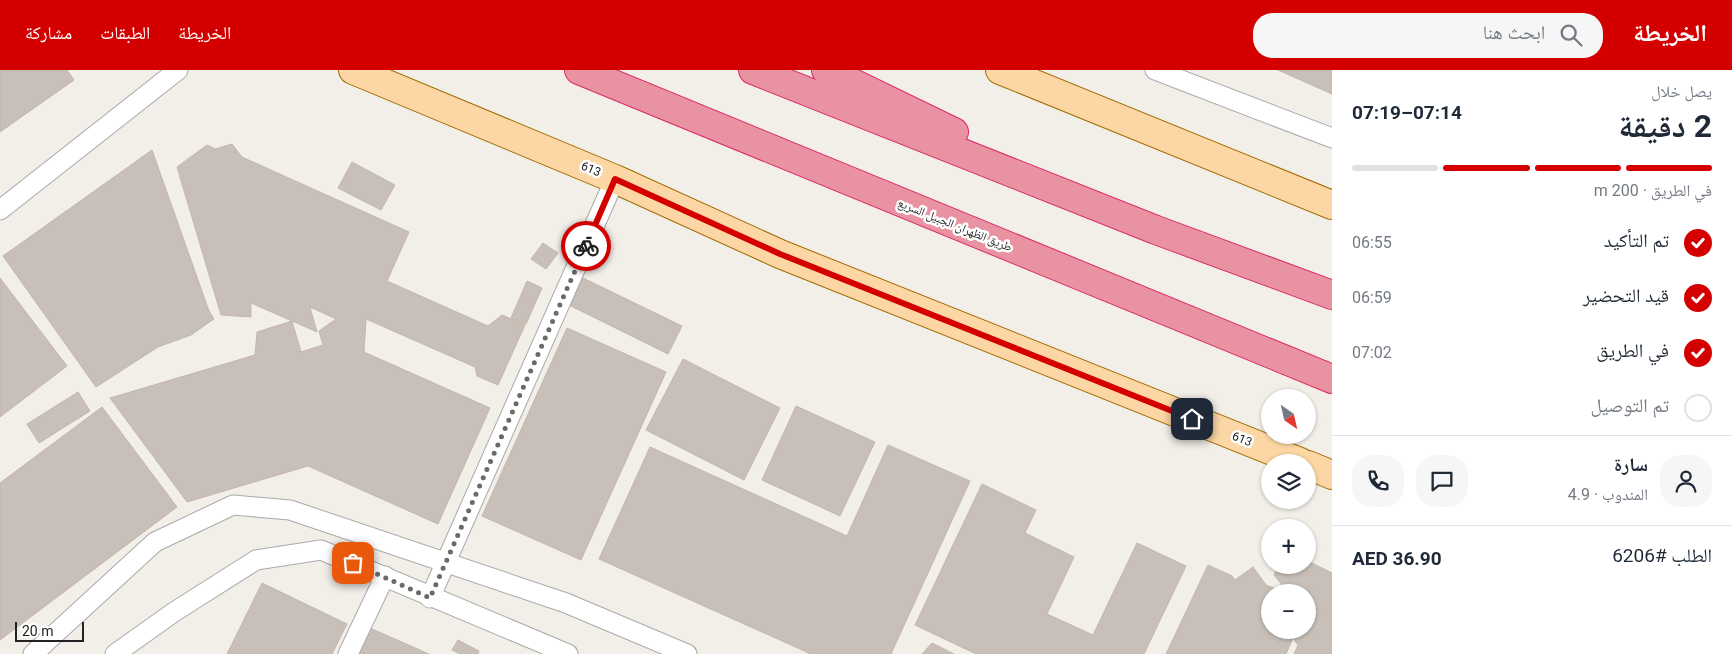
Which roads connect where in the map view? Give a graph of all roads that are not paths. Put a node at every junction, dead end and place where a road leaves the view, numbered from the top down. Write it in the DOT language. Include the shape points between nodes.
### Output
graph roads {
  1 [pos="178,70"];
  2 [pos="353,70"];
  3 [pos="579,70"];
  4 [pos="754,70"];
  5 [pos="826,70"];
  6 [pos="1000,70"];
  7 [pos="1155,70"];
  8 [pos="1332,138"];
  9 [pos="615,179"];
  10 [pos="1332,206"];
  11 [pos="0,210"];
  12 [pos="1156,230"];
  13 [pos="1332,296"];
  14 [pos="1332,379"];
  15 [pos="1280,454"];
  16 [pos="1316,469"];
  17 [pos="1332,475"];
  18 [pos="446,562"];
  19 [pos="385,576"];
  20 [pos="430,598"];
  21 [pos="33,654"];
  22 [pos="115,654"];
  23 [pos="348,654"];
  24 [pos="568,654"];
  25 [pos="687,654"];
  1 -- 11 [label="street"];
  2 -- 9 [label="main road, 613"];
  3 -- 14 [label="highway, طريق الظهران الجبيل السريع"];
  4 -- 12 [label="highway"];
  5 -- 12 [label="highway"];
  6 -- 10 [label="main road"];
  7 -- 8 [label="street"];
  9 -- 15 [label="main road, 613" via="780,254"];
  9 -- 18 [label="street"];
  12 -- 13 [label="highway"];
  16 -- 17 [label="main road"];
  18 -- 20 [label="street"];
  18 -- 21 [label="street" via="290,510 233,505 155,542"];
  18 -- 25 [label="street" via="566,603"];
  19 -- 20 [label="street"];
  19 -- 22 [label="street" via="321,550 256,560"];
  19 -- 23 [label="street"];
  20 -- 24 [label="street"];
}
